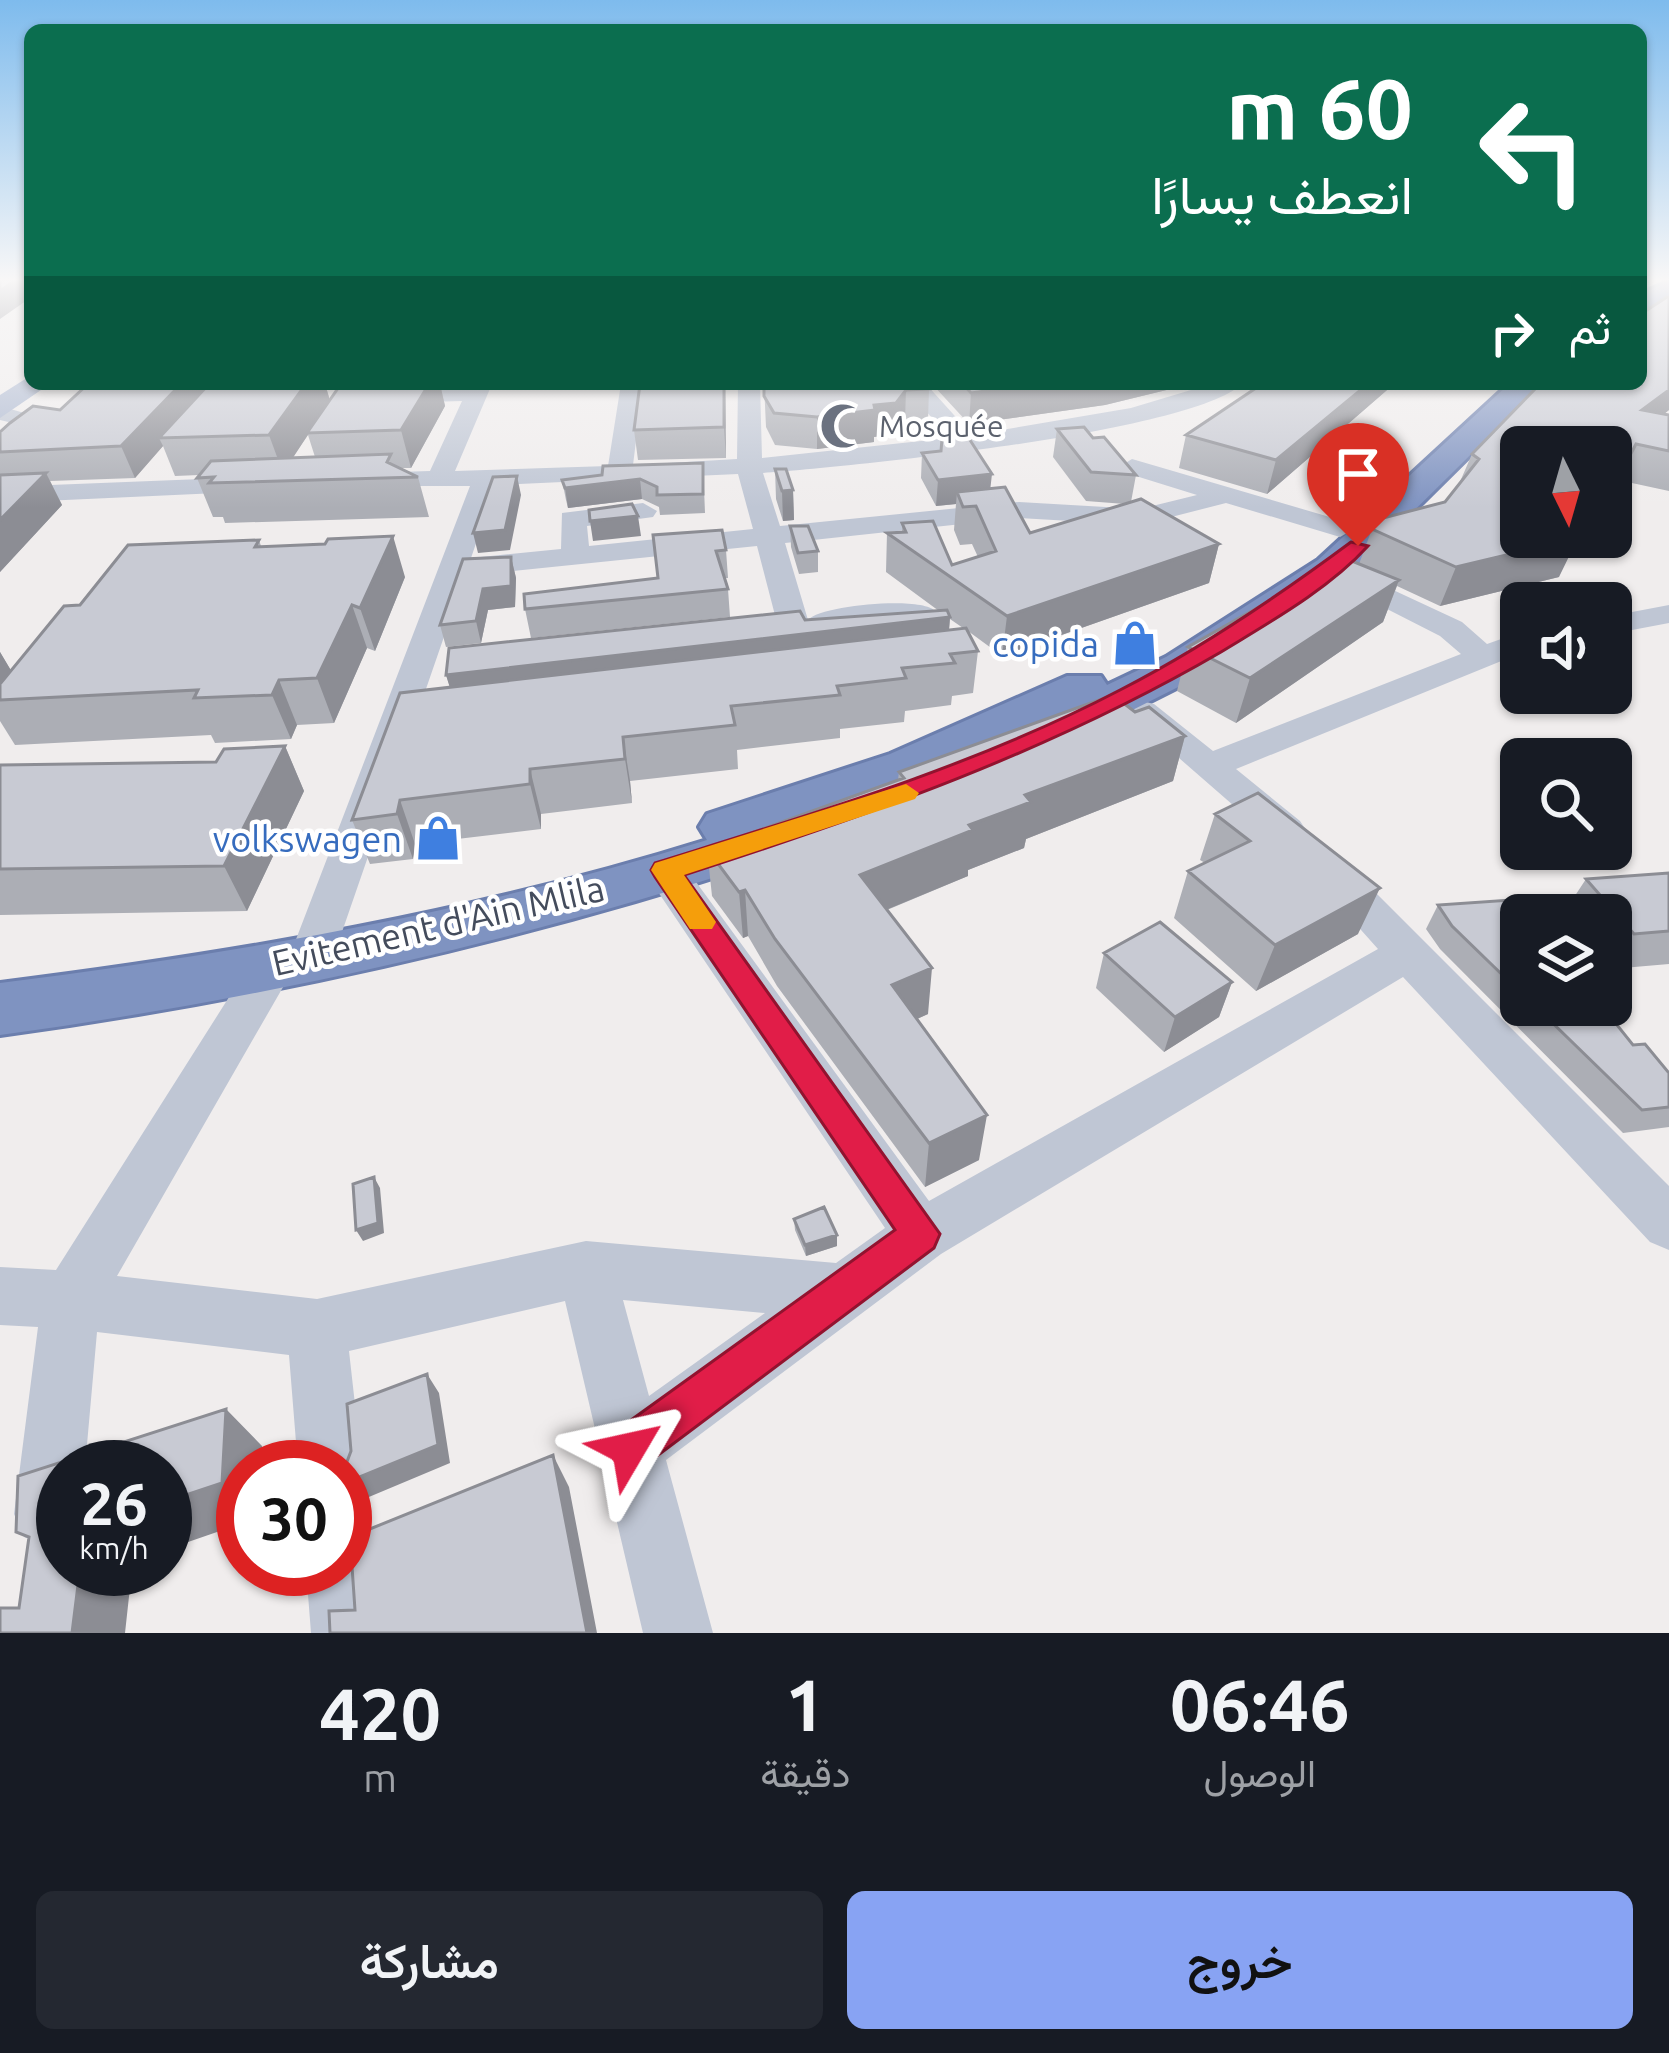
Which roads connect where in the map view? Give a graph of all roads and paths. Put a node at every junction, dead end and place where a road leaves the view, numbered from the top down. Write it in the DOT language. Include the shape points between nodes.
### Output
graph roads {
  1 [pos="24,390"];
  2 [pos="109,390"];
  3 [pos="465,390"];
  4 [pos="479,390"];
  5 [pos="631,390"];
  6 [pos="749,390"];
  7 [pos="920,390"];
  8 [pos="1199,390"];
  9 [pos="1494,390"];
  10 [pos="1520,390"];
  11 [pos="370,397"];
  12 [pos="0,411"];
  13 [pos="1088,423"];
  14 [pos="967,444"];
  15 [pos="176,454"];
  16 [pos="1132,467"];
  17 [pos="750,470"];
  18 [pos="619,474"];
  19 [pos="486,478"];
  20 [pos="439,479"];
  21 [pos="334,482"];
  22 [pos="272,484"];
  23 [pos="145,489"];
  24 [pos="0,495"];
  25 [pos="1227,495"];
  26 [pos="644,511"];
  27 [pos="1176,512"];
  28 [pos="771,536"];
  29 [pos="1336,549"];
  30 [pos="576,556"];
  31 [pos="449,569"];
  32 [pos="920,611"];
  33 [pos="1669,614"];
  34 [pos="1632,622"];
  35 [pos="793,623"];
  36 [pos="765,644"];
  37 [pos="1500,650"];
  38 [pos="1482,656"];
  39 [pos="464,659"];
  40 [pos="418,664"];
  41 [pos="1113,688"];
  42 [pos="443,717"];
  43 [pos="396,723"];
  44 [pos="1209,766"];
  45 [pos="665,870"];
  46 [pos="301,950"];
  47 [pos="1408,953"];
  48 [pos="0,979"];
  49 [pos="0,1009"];
  50 [pos="1669,1224"];
  51 [pos="921,1234"];
  52 [pos="586,1269"];
  53 [pos="842,1292"];
  54 [pos="0,1295"];
  55 [pos="71,1300"];
  56 [pos="317,1329"];
  57 [pos="56,1440"];
  58 [pos="327,1440"];
  59 [pos="629,1449"];
  60 [pos="343,1596"];
  61 [pos="346,1633"];
  62 [pos="678,1633"];
  1 -- 12 [label="main road"];
  2 -- 12 [label="street" via="63,432"];
  3 -- 11 [label="street"];
  4 -- 20 [label="street"];
  5 -- 18 [label="street"];
  6 -- 17 [label="street"];
  7 -- 14 [label="street"];
  8 -- 13 [label="street"];
  9 -- 29 [label="highway, Evitement d'Ain Mlila"];
  10 -- 29 [label="highway, Evitement d'Ain Mlila"];
  13 -- 14 [label="street"];
  13 -- 16 [label="street"];
  14 -- 17 [label="street"];
  15 -- 23 [label="street"];
  16 -- 25 [label="street"];
  16 -- 27 [label="street"];
  17 -- 18 [label="street"];
  17 -- 28 [label="street"];
  18 -- 19 [label="street"];
  19 -- 20 [label="street"];
  19 -- 31 [label="street"];
  20 -- 21 [label="street"];
  22 -- 23 [label="street"];
  23 -- 24 [label="street"];
  25 -- 27 [label="street"];
  25 -- 29 [label="street"];
  26 -- 30 [label="street" via="572,519"];
  27 -- 28 [label="street" via="1019,510"];
  28 -- 30 [label="street"];
  28 -- 35 [label="street"];
  29 -- 38 [label="street"];
  29 -- 41 [label="highway, Evitement d'Ain Mlila" via="1263,618"];
  30 -- 31 [label="street"];
  31 -- 40 [label="street"];
  32 -- 35 [label="street"];
  33 -- 34 [label="street"];
  35 -- 36 [label="street" via="760,627"];
  37 -- 38 [label="street"];
  38 -- 44 [label="street"];
  39 -- 40 [label="street"];
  40 -- 43 [label="street"];
  41 -- 44 [label="street"];
  41 -- 45 [label="highway, Evitement d'Ain Mlila" via="886,801"];
  41 -- 46 [label="highway, Evitement d'Ain Mlila" via="778,812"];
  42 -- 43 [label="street"];
  43 -- 46 [label="street"];
  44 -- 47 [label="street" via="1305,845"];
  45 -- 46 [label="highway, Evitement d'Ain Mlila"];
  45 -- 51 [label="street"];
  46 -- 48 [label="highway, Evitement d'Ain Mlila"];
  46 -- 49 [label="highway, Evitement d'Ain Mlila"];
  46 -- 55 [label="street"];
  47 -- 50 [label="street"];
  47 -- 51 [label="street"];
  51 -- 53 [label="street"];
  52 -- 53 [label="street"];
  52 -- 56 [label="street"];
  52 -- 59 [label="street"];
  53 -- 59 [label="street"];
  54 -- 55 [label="street"];
  55 -- 56 [label="street"];
  55 -- 57 [label="street"];
  56 -- 58 [label="street"];
  59 -- 62 [label="street"];
  60 -- 61 [label="street"];
}
